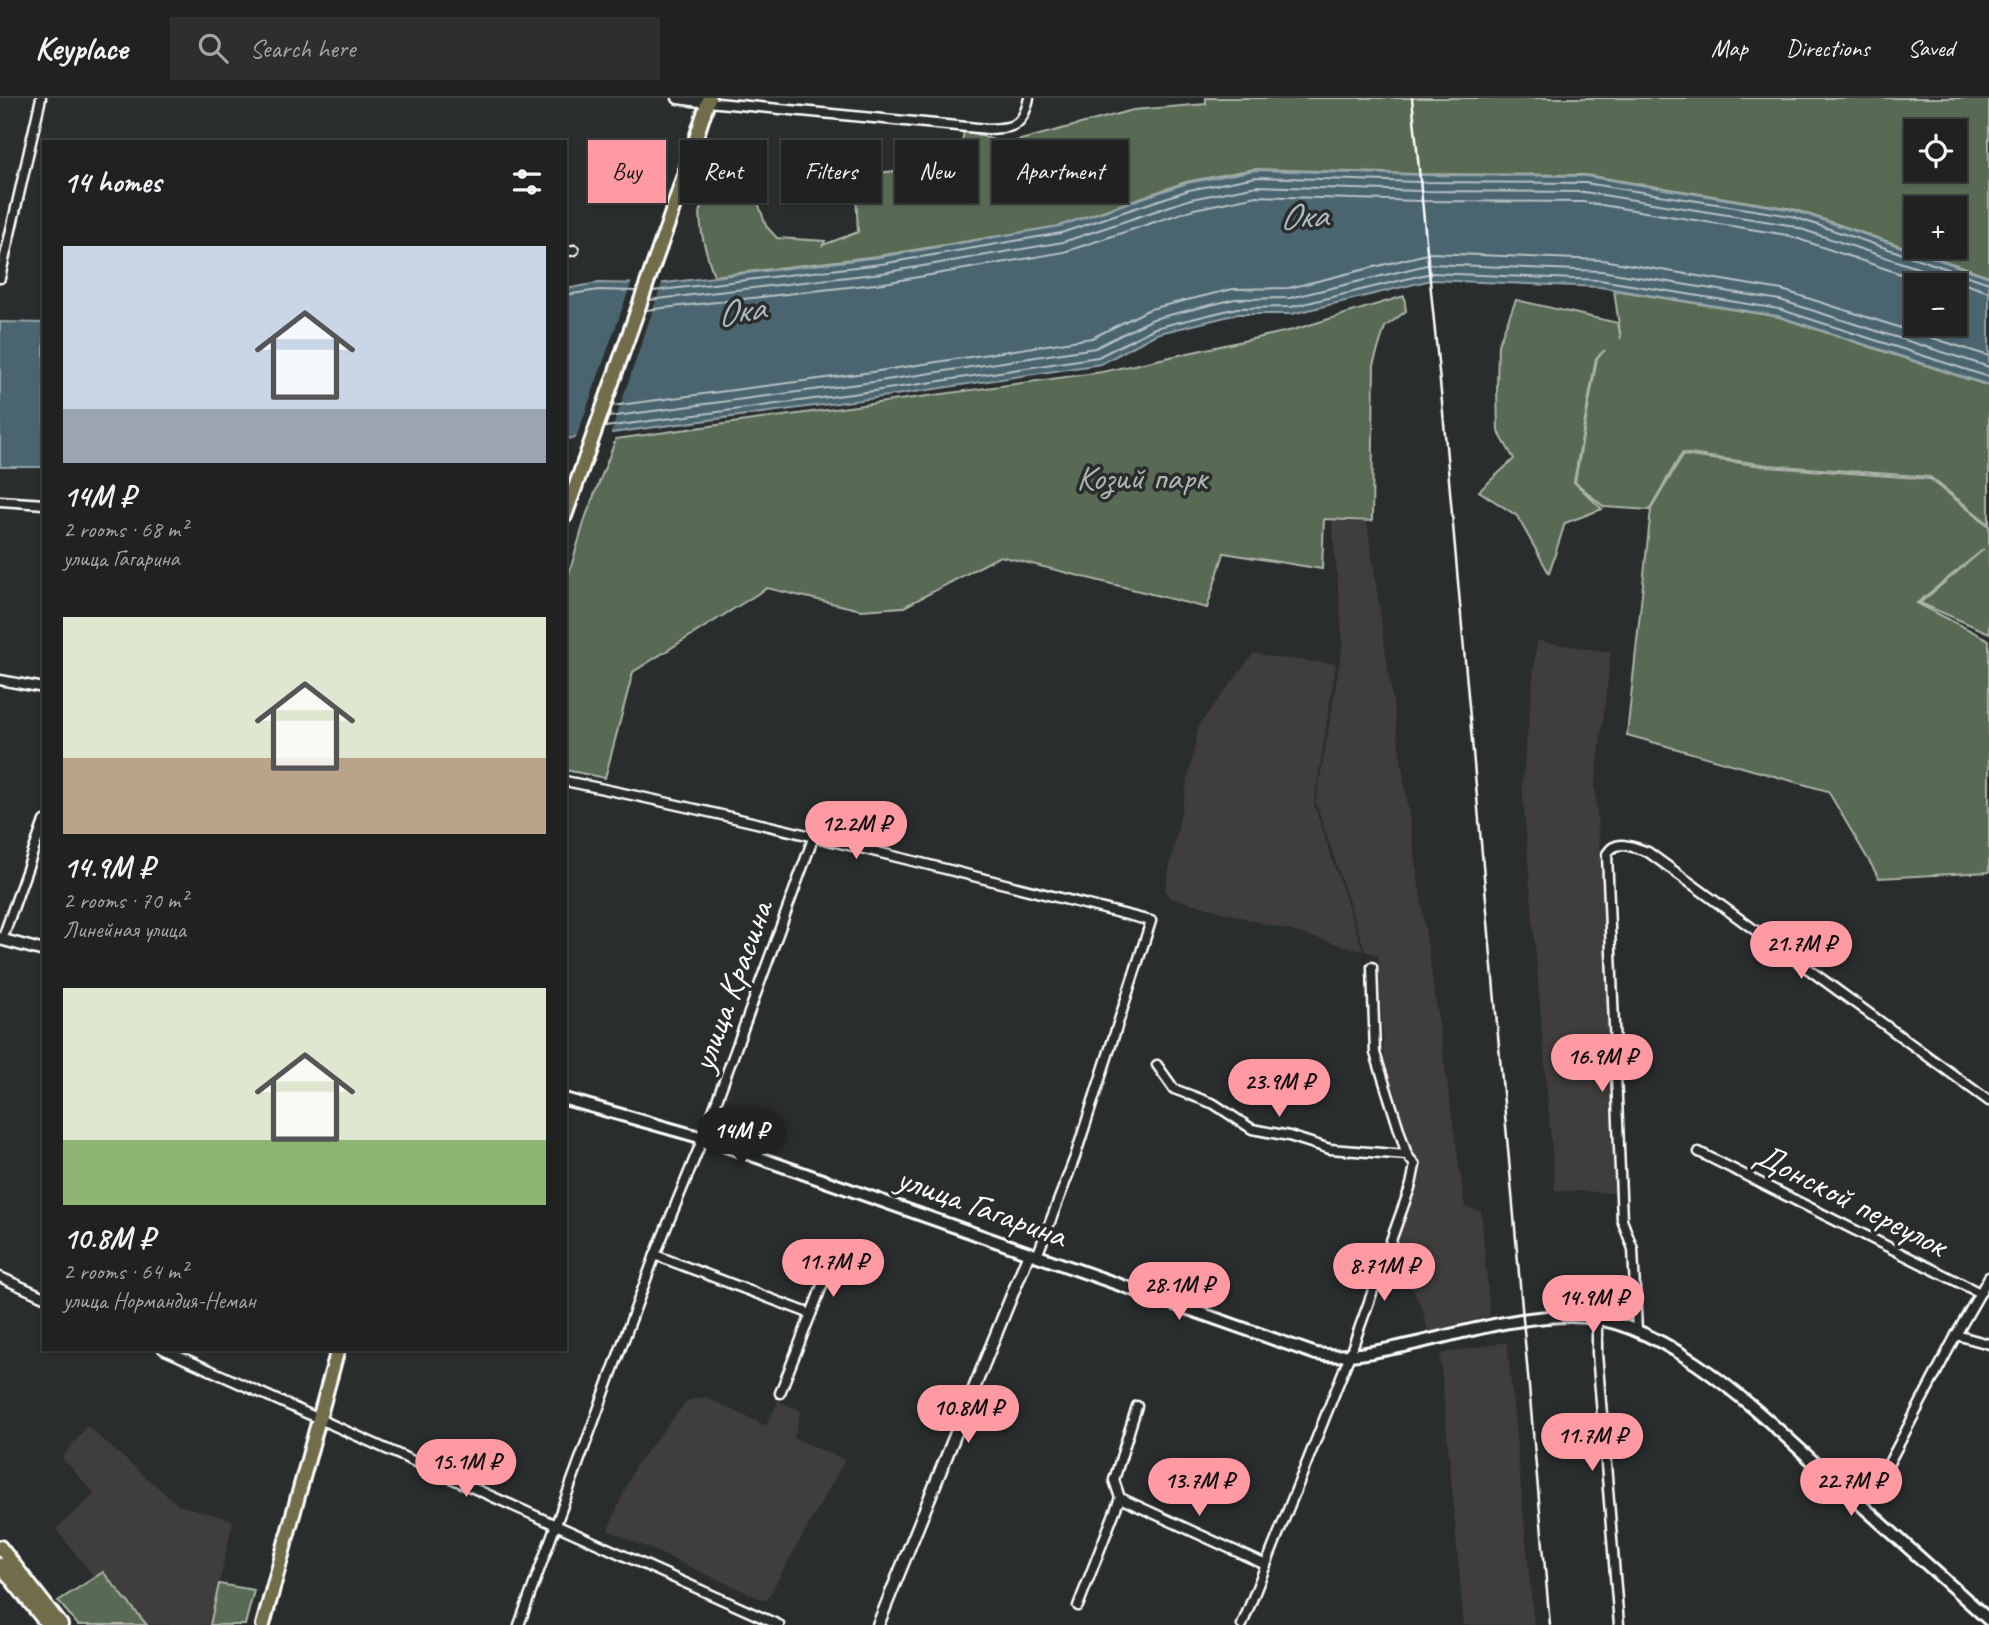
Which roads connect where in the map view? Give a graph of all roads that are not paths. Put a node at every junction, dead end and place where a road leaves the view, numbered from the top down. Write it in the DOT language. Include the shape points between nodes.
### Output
graph roads {
  1 [pos="41,98"];
  2 [pos="678,98"];
  3 [pos="1029,98"];
  4 [pos="708,100"];
  5 [pos="0,278"];
  6 [pos="0,501"];
  7 [pos="42,504"];
  8 [pos="567,510"];
  9 [pos="0,680"];
  10 [pos="42,688"];
  11 [pos="567,781"];
  12 [pos="42,827"];
  13 [pos="814,836"];
  14 [pos="1,941"];
  15 [pos="42,951"];
  16 [pos="1372,967"];
  17 [pos="1157,1065"];
  18 [pos="567,1100"];
  19 [pos="1989,1101"];
  20 [pos="703,1138"];
  21 [pos="1699,1152"];
  22 [pos="1407,1155"];
  23 [pos="1033,1254"];
  24 [pos="655,1255"];
  25 [pos="827,1273"];
  26 [pos="0,1277"];
  27 [pos="1989,1277"];
  28 [pos="1980,1293"];
  29 [pos="42,1296"];
  30 [pos="811,1314"];
  31 [pos="1597,1320"];
  32 [pos="1637,1331"];
  33 [pos="1956,1335"];
  34 [pos="1989,1344"];
  35 [pos="168,1351"];
  36 [pos="337,1351"];
  37 [pos="1349,1357"];
  38 [pos="780,1393"];
  39 [pos="1138,1406"];
  40 [pos="319,1418"];
  41 [pos="1121,1498"];
  42 [pos="1860,1504"];
  43 [pos="556,1524"];
  44 [pos="0,1547"];
  45 [pos="0,1565"];
  46 [pos="1266,1565"];
  47 [pos="1078,1606"];
  48 [pos="1989,1620"];
  49 [pos="48,1625"];
  50 [pos="61,1625"];
  51 [pos="263,1625"];
  52 [pos="519,1625"];
  53 [pos="779,1625"];
  54 [pos="878,1625"];
  55 [pos="1242,1625"];
  56 [pos="1619,1625"];
  1 -- 5 [label="street"];
  2 -- 4 [label="street"];
  3 -- 4 [label="street" via="1022,120 1014,126 988,129"];
  4 -- 8 [label="main road"];
  6 -- 7 [label="street"];
  9 -- 10 [label="street"];
  11 -- 13 [label="street"];
  12 -- 14 [label="street"];
  13 -- 20 [label="street, улица Красина"];
  13 -- 23 [label="street" via="1152,921 1075,1157"];
  14 -- 15 [label="street"];
  16 -- 22 [label="street" via="1375,1053"];
  17 -- 22 [label="street" via="1174,1088 1214,1104 1252,1129 1330,1149"];
  18 -- 20 [label="main road, улица Гагарина"];
  19 -- 32 [label="street" via="1648,852 1618,844 1611,847 1607,853 1622,1220 1633,1249"];
  20 -- 23 [label="main road, улица Гагарина"];
  20 -- 24 [label="street, улица Красина"];
  21 -- 28 [label="street, Донской переулок"];
  22 -- 37 [label="street" via="1415,1165 1411,1185"];
  23 -- 37 [label="main road, улица Гагарина" via="1316,1354"];
  23 -- 54 [label="street"];
  24 -- 30 [label="street"];
  24 -- 43 [label="street, улица Красина"];
  25 -- 30 [label="street"];
  26 -- 29 [label="street"];
  27 -- 28 [label="street"];
  28 -- 33 [label="street"];
  30 -- 38 [label="street"];
  31 -- 32 [label="main road, улица Гагарина"];
  31 -- 37 [label="main road, улица Гагарина" via="1534,1318"];
  31 -- 56 [label="street"];
  32 -- 42 [label="main road, улица Гагарина" via="1735,1392"];
  33 -- 34 [label="street"];
  33 -- 42 [label="street" via="1889,1463"];
  35 -- 40 [label="street"];
  36 -- 40 [label="main road"];
  37 -- 46 [label="street"];
  39 -- 41 [label="street" via="1114,1480"];
  40 -- 43 [label="street"];
  40 -- 51 [label="main road"];
  41 -- 46 [label="street"];
  41 -- 47 [label="street"];
  42 -- 48 [label="main road, улица Гагарина"];
  43 -- 52 [label="street, улица Красина"];
  43 -- 53 [label="street"];
  44 -- 50 [label="main road"];
  45 -- 49 [label="main road"];
  46 -- 55 [label="street"];
}
